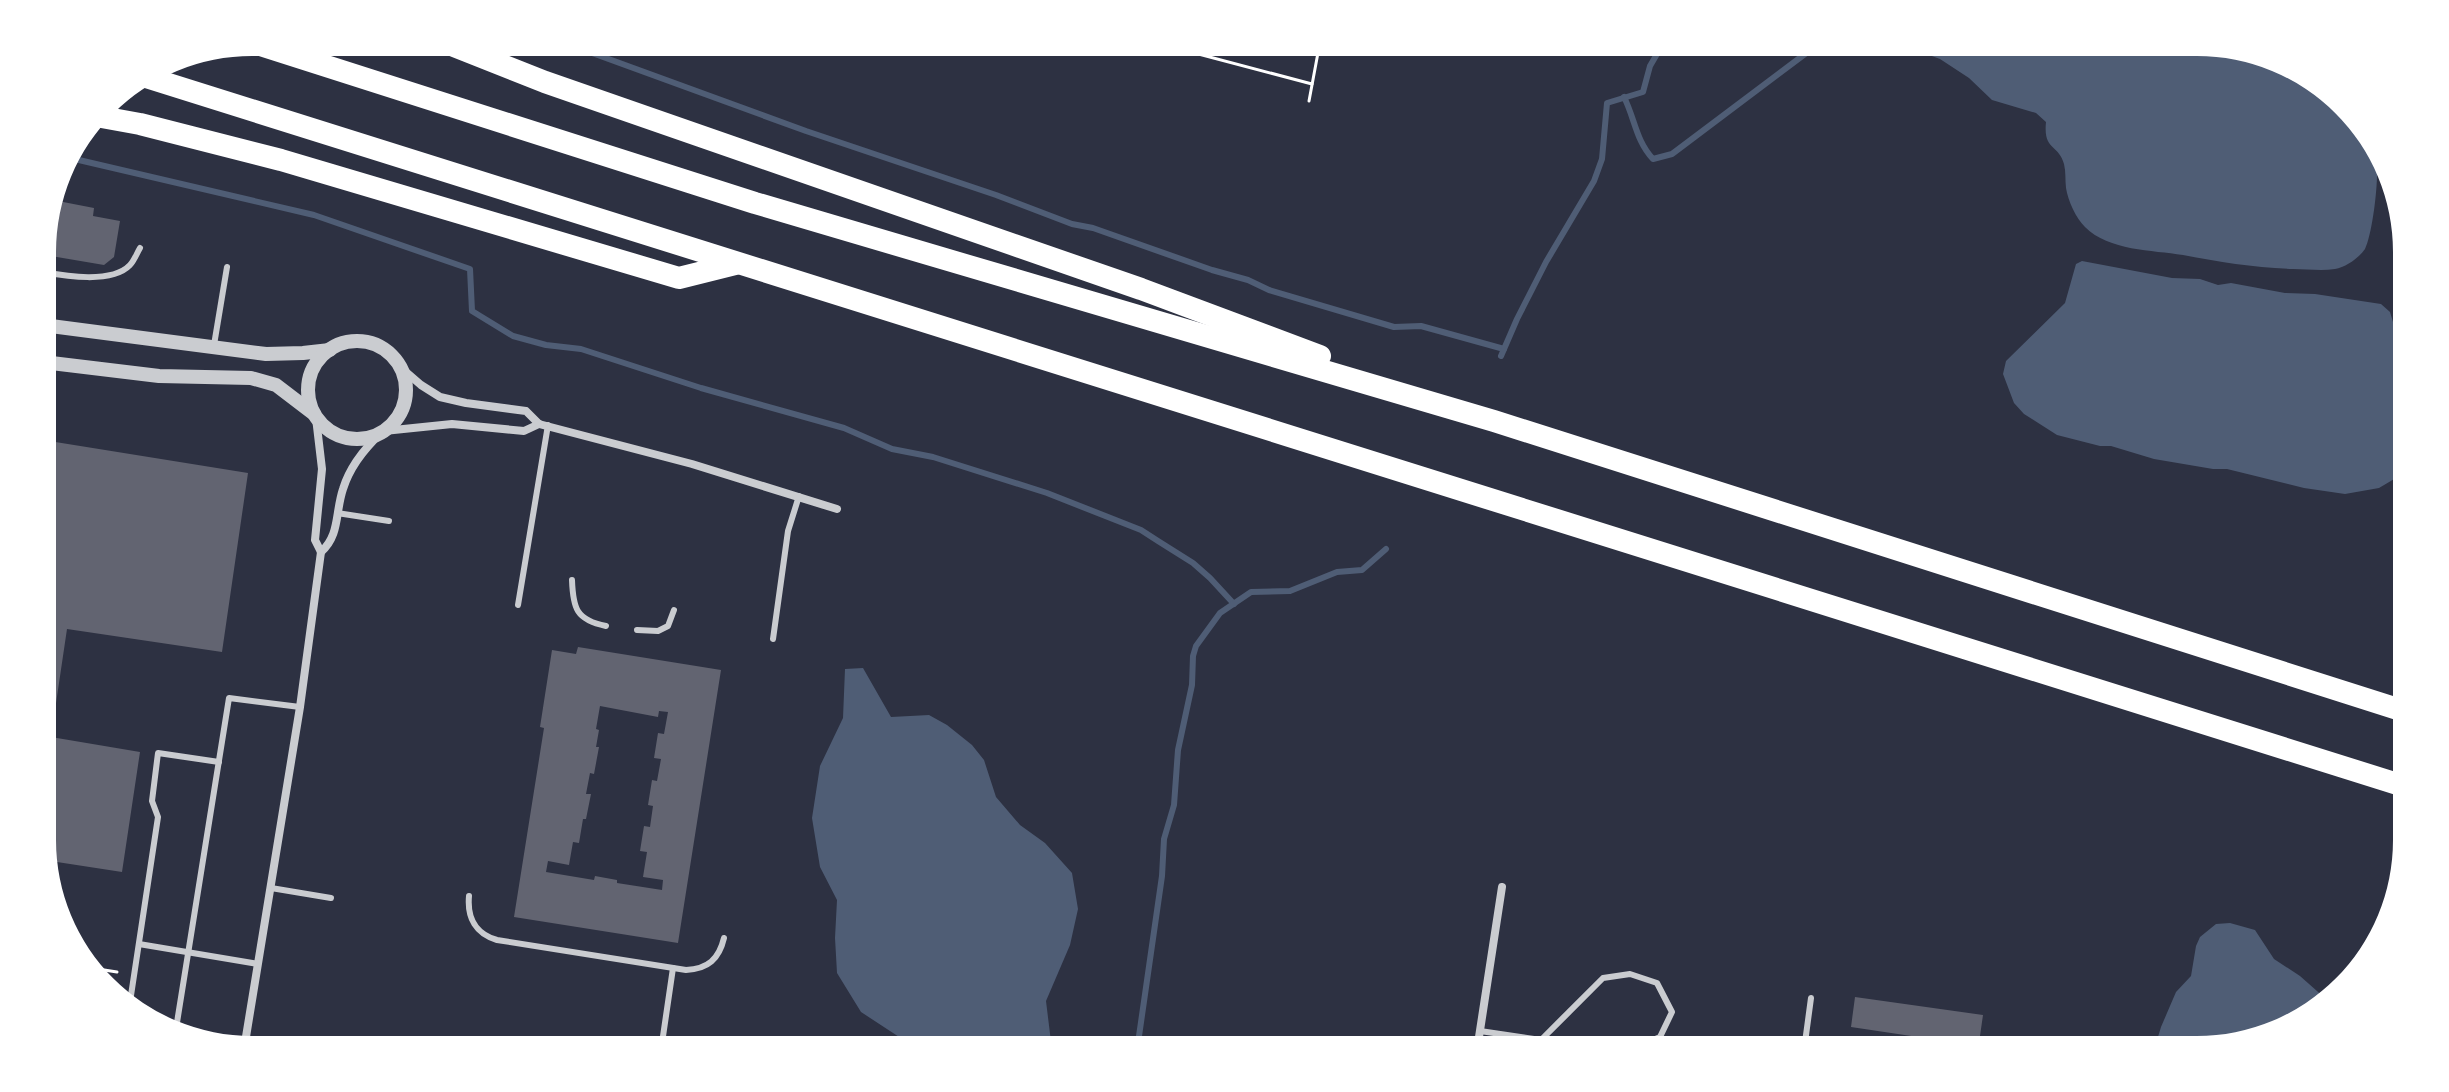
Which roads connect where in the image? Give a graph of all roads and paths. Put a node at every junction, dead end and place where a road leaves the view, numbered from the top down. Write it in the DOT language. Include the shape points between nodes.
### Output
graph roads {
  1 [pos="295,56"];
  2 [pos="479,56"];
  3 [pos="1206,56"];
  4 [pos="1317,56"];
  5 [pos="157,80"];
  6 [pos="1312,84"];
  7 [pos="1309,101"];
  8 [pos="109,118"];
  9 [pos="140,248"];
  10 [pos="736,264"];
  11 [pos="227,267"];
  12 [pos="56,274"];
  13 [pos="56,326"];
  14 [pos="213,349"];
  15 [pos="330,350"];
  16 [pos="56,364"];
  17 [pos="399,366"];
  18 [pos="315,416"];
  19 [pos="1494,421"];
  20 [pos="543,424"];
  21 [pos="382,432"];
  22 [pos="799,496"];
  23 [pos="837,509"];
  24 [pos="337,513"];
  25 [pos="389,521"];
  26 [pos="321,552"];
  27 [pos="572,580"];
  28 [pos="518,605"];
  29 [pos="674,610"];
  30 [pos="606,626"];
  31 [pos="637,630"];
  32 [pos="773,639"];
  33 [pos="300,707"];
  34 [pos="2393,708"];
  35 [pos="219,762"];
  36 [pos="2393,783"];
  37 [pos="1502,887"];
  38 [pos="271,888"];
  39 [pos="469,896"];
  40 [pos="331,898"];
  41 [pos="724,938"];
  42 [pos="139,944"];
  43 [pos="189,953"];
  44 [pos="258,964"];
  45 [pos="673,968"];
  46 [pos="106,970"];
  47 [pos="117,972"];
  48 [pos="131,994"];
  49 [pos="1811,998"];
  50 [pos="177,1021"];
  51 [pos="1480,1031"];
  52 [pos="246,1036"];
  53 [pos="663,1036"];
  54 [pos="1479,1036"];
  55 [pos="1514,1036"];
  56 [pos="1545,1036"];
  57 [pos="1660,1036"];
  58 [pos="1806,1036"];
  1 -- 19 [label="highway" via="755,203"];
  2 -- 19 [label="highway" via="1141,289"];
  3 -- 6 [label="path"];
  4 -- 6 [label="path"];
  5 -- 10 [label="highway"];
  6 -- 7 [label="path"];
  8 -- 10 [label="highway" via="281,160 679,278"];
  9 -- 12 [label="lane" via="129,266 105,276"];
  10 -- 36 [label="highway"];
  11 -- 14 [label="lane"];
  13 -- 14 [label="street"];
  14 -- 15 [label="street" via="275,354"];
  15 -- 17 [label="street" via="368,343 391,355"];
  15 -- 18 [label="street" via="309,379"];
  16 -- 18 [label="street" via="159,376 264,380 288,392"];
  17 -- 20 [label="street" via="440,397 526,411"];
  17 -- 21 [label="street" via="406,394 395,422"];
  18 -- 21 [label="street" via="346,438"];
  18 -- 26 [label="street" via="322,469 315,540"];
  19 -- 34 [label="highway"];
  20 -- 21 [label="street" via="524,431 452,424"];
  20 -- 22 [label="street"];
  20 -- 28 [label="lane"];
  21 -- 24 [label="street" via="356,460"];
  22 -- 23 [label="street"];
  22 -- 32 [label="lane" via="788,531"];
  24 -- 25 [label="lane"];
  24 -- 26 [label="street" via="332,542"];
  26 -- 33 [label="street"];
  27 -- 30 [label="lane" via="574,606 581,616"];
  29 -- 31 [label="lane" via="668,626"];
  33 -- 35 [label="lane" via="229,698"];
  33 -- 38 [label="street"];
  35 -- 42 [label="lane" via="158,753 152,801 158,817"];
  35 -- 43 [label="lane"];
  37 -- 51 [label="street"];
  38 -- 40 [label="lane"];
  38 -- 44 [label="street"];
  39 -- 45 [label="lane" via="470,917 486,937"];
  41 -- 45 [label="lane" via="709,965"];
  42 -- 43 [label="lane"];
  42 -- 48 [label="lane"];
  43 -- 44 [label="lane"];
  43 -- 50 [label="lane"];
  44 -- 52 [label="street"];
  45 -- 53 [label="lane"];
  46 -- 47 [label="path"];
  49 -- 58 [label="lane"];
  51 -- 54 [label="street"];
  51 -- 55 [label="lane"];
  56 -- 57 [label="lane" via="1603,978 1630,974 1657,983 1672,1012"];
}
